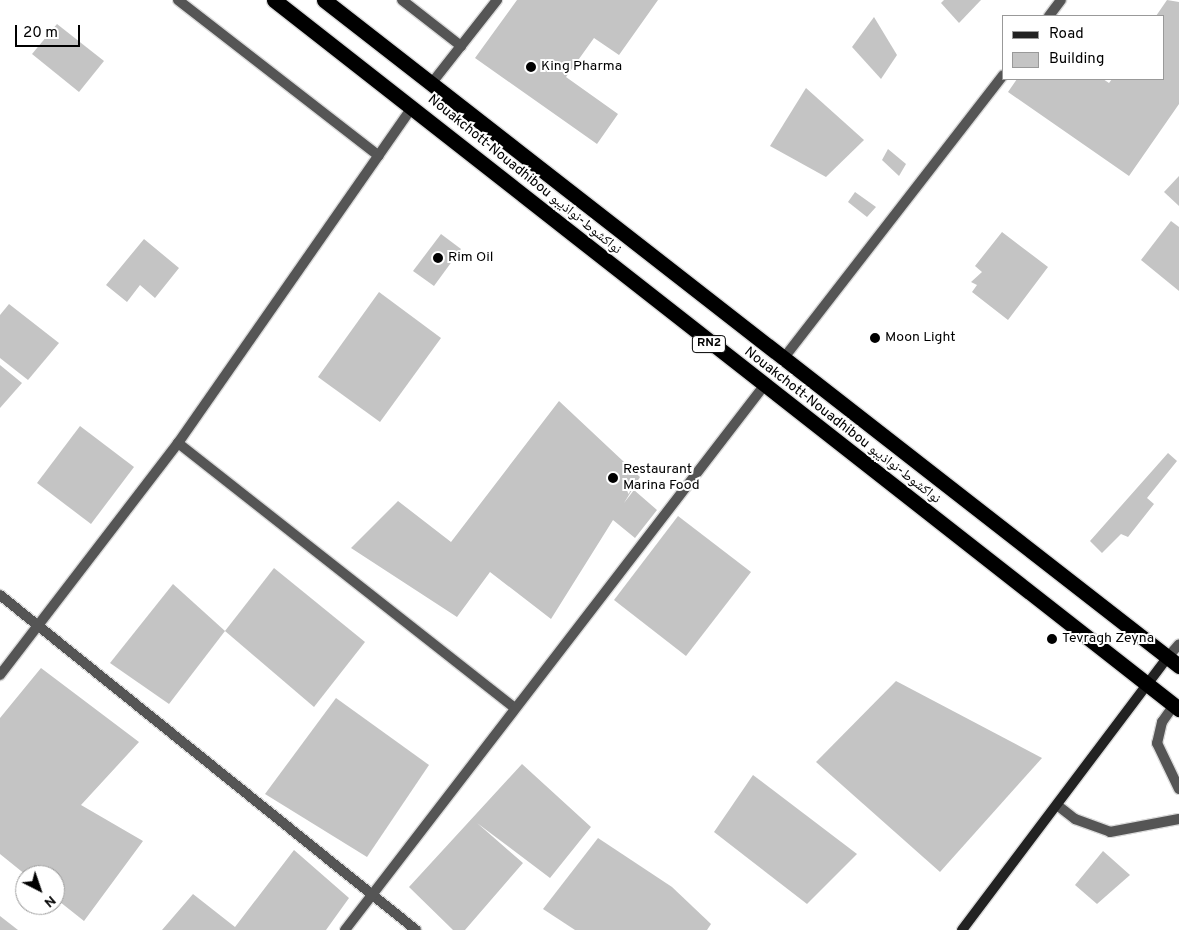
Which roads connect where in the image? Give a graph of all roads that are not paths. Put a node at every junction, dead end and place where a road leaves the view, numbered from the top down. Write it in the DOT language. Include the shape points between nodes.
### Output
graph roads {
  1 [pos="178,0"];
  2 [pos="274,0"];
  3 [pos="324,0"];
  4 [pos="402,0"];
  5 [pos="497,0"];
  6 [pos="1061,0"];
  7 [pos="1050,15"];
  8 [pos="461,46"];
  9 [pos="1002,76"];
  10 [pos="432,84"];
  11 [pos="412,107"];
  12 [pos="380,156"];
  13 [pos="783,359"];
  14 [pos="763,387"];
  15 [pos="178,443"];
  16 [pos="0,595"];
  17 [pos="39,625"];
  18 [pos="1179,644"];
  19 [pos="1173,662"];
  20 [pos="0,675"];
  21 [pos="1147,684"];
  22 [pos="514,707"];
  23 [pos="1176,707"];
  24 [pos="1179,789"];
  25 [pos="1057,805"];
  26 [pos="1179,820"];
  27 [pos="371,895"];
  28 [pos="345,930"];
  29 [pos="416,930"];
  30 [pos="962,930"];
  1 -- 12 [label="street"];
  2 -- 11 [label="highway, Nouakchott-Nouadhibou نواكشوط-نواذيبو / RN2"];
  3 -- 10 [label="highway, Nouakchott-Nouadhibou نواكشوط-نواذيبو / RN2"];
  4 -- 8 [label="street"];
  5 -- 8 [label="street"];
  6 -- 7 [label="street"];
  8 -- 10 [label="street"];
  9 -- 13 [label="street"];
  10 -- 13 [label="highway, Nouakchott-Nouadhibou نواكشوط-نواذيبو / RN2"];
  11 -- 12 [label="street"];
  11 -- 14 [label="highway, Nouakchott-Nouadhibou نواكشوط-نواذيبو / RN2"];
  12 -- 15 [label="street"];
  13 -- 19 [label="highway, Nouakchott-Nouadhibou نواكشوط-نواذيبو / RN2"];
  14 -- 21 [label="highway, Nouakchott-Nouadhibou نواكشوط-نواذيبو / RN2"];
  14 -- 22 [label="street"];
  15 -- 17 [label="street"];
  15 -- 22 [label="street"];
  16 -- 17 [label="street"];
  17 -- 20 [label="street"];
  17 -- 27 [label="street"];
  18 -- 19 [label="street"];
  19 -- 21 [label="street"];
  21 -- 23 [label="highway, Nouakchott-Nouadhibou نواكشوط-نواذيبو / RN2"];
  21 -- 25 [label="street"];
  22 -- 27 [label="street"];
  23 -- 24 [label="street" via="1162,722 1157,743"];
  25 -- 26 [label="street" via="1075,819 1110,832"];
  25 -- 30 [label="street"];
  27 -- 28 [label="street"];
  27 -- 29 [label="street"];
}
